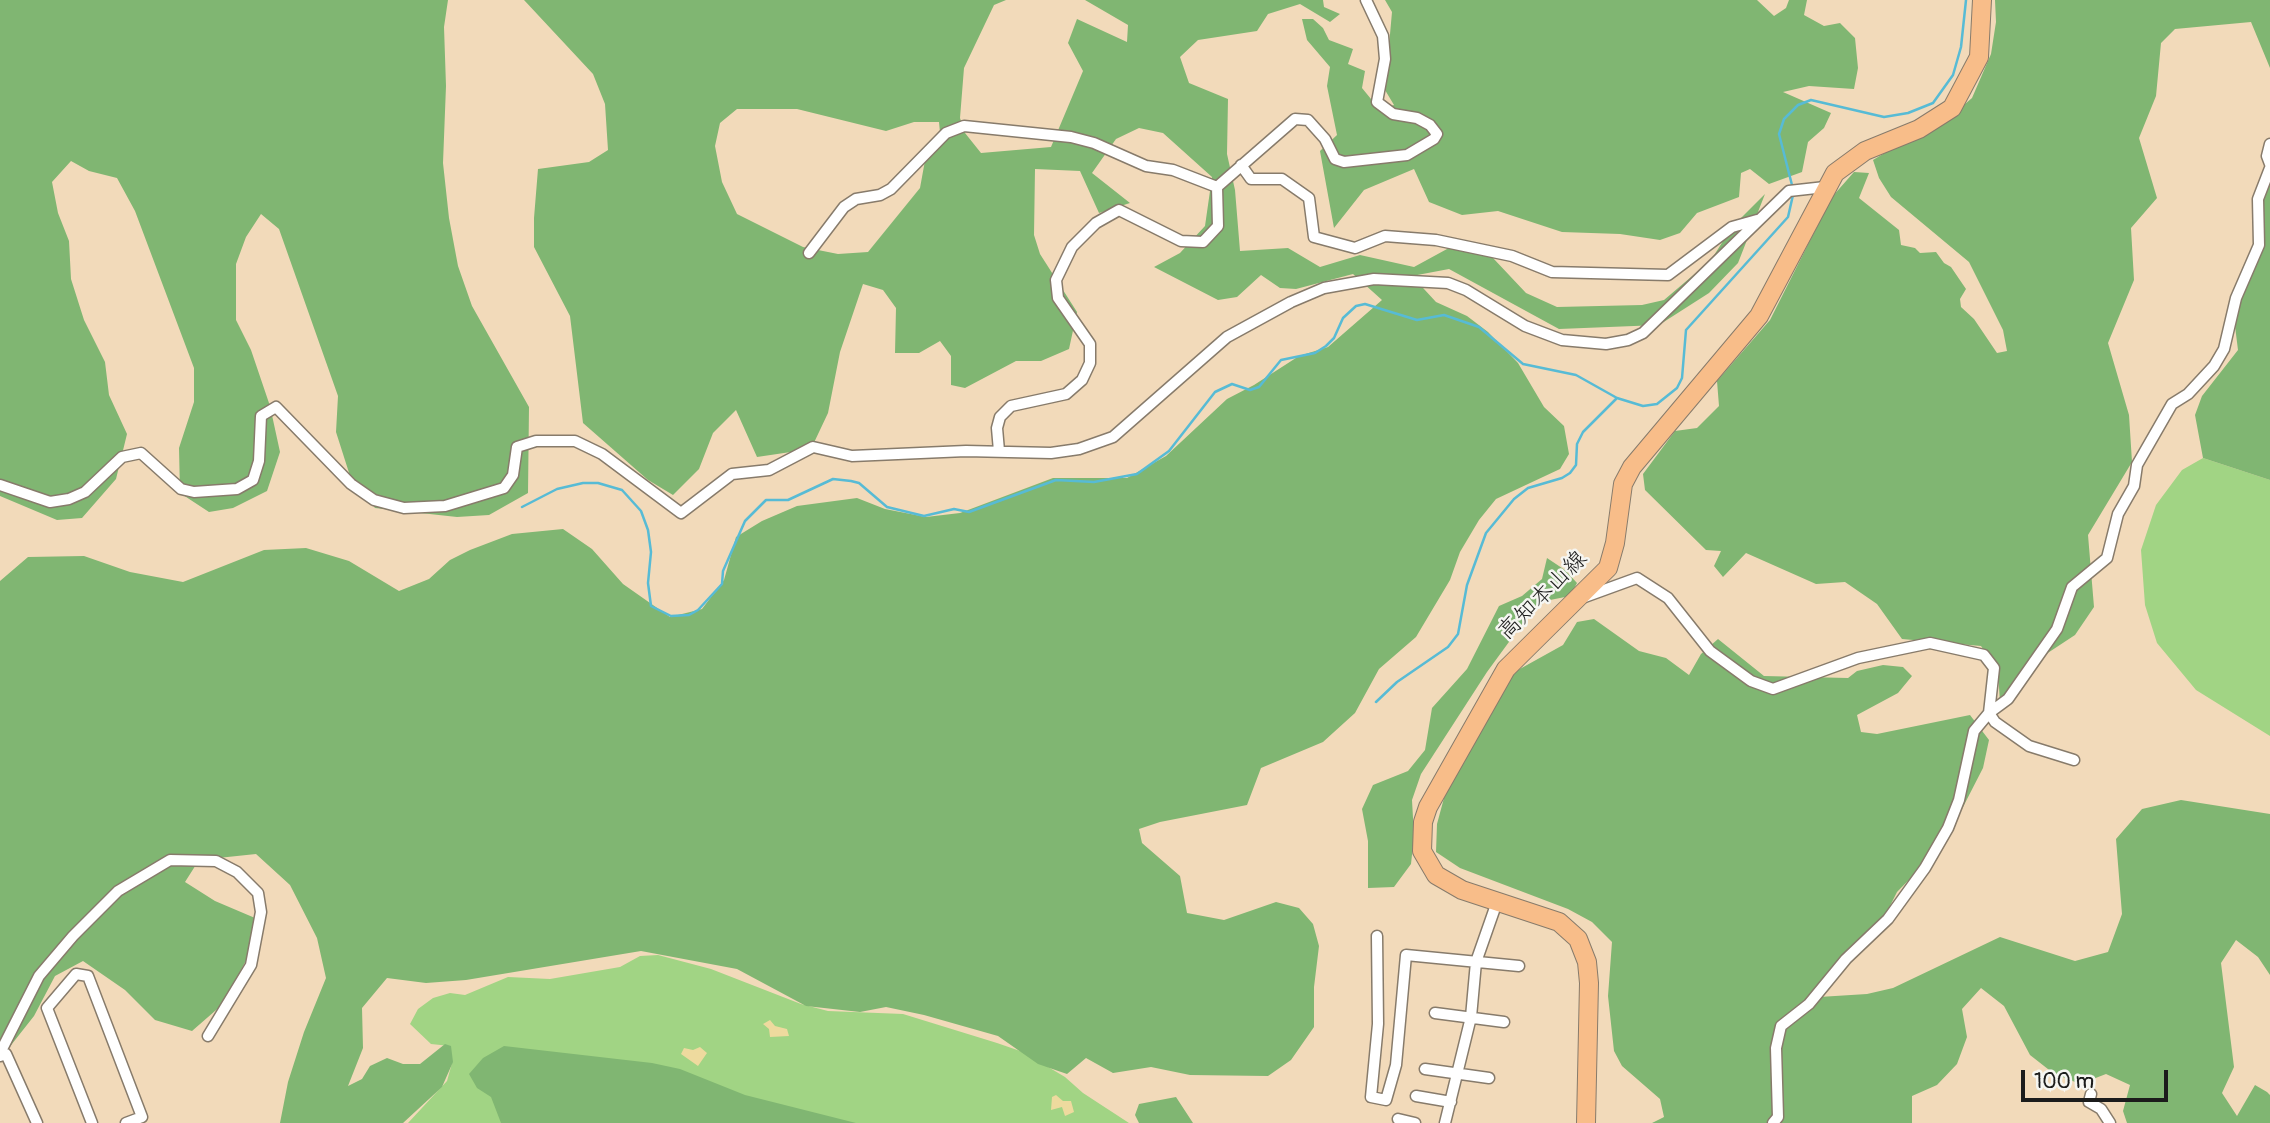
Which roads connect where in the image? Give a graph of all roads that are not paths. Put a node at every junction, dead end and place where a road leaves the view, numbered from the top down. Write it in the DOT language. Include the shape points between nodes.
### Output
graph roads {
  1 [pos="1366,0"];
  2 [pos="1982,0"];
  3 [pos="2270,144"];
  4 [pos="1241,165"];
  5 [pos="2270,166"];
  6 [pos="1216,187"];
  7 [pos="1825,187"];
  8 [pos="1760,220"];
  9 [pos="809,253"];
  10 [pos="999,451"];
  11 [pos="0,485"];
  12 [pos="1579,599"];
  13 [pos="1989,713"];
  14 [pos="2074,760"];
  15 [pos="1497,902"];
  16 [pos="1377,936"];
  17 [pos="1476,962"];
  18 [pos="1519,967"];
  19 [pos="1435,1013"];
  20 [pos="1471,1017"];
  21 [pos="1504,1022"];
  22 [pos="208,1036"];
  23 [pos="0,1054"];
  24 [pos="1425,1069"];
  25 [pos="1460,1073"];
  26 [pos="1489,1078"];
  27 [pos="2091,1094"];
  28 [pos="1416,1096"];
  29 [pos="1451,1102"];
  30 [pos="1398,1119"];
  31 [pos="37,1123"];
  32 [pos="92,1123"];
  33 [pos="126,1123"];
  34 [pos="1415,1123"];
  35 [pos="1445,1123"];
  36 [pos="1586,1123"];
  37 [pos="1773,1123"];
  38 [pos="2110,1123"];
  1 -- 4 [label="street" via="1383,36 1385,59 1377,102 1393,114 1430,125 1437,134 1434,139 1408,155 1344,163 1335,159 1308,120 1295,119"];
  2 -- 7 [label="main road, 高知本山線" via="1979,57 1952,108 1919,129 1847,162"];
  3 -- 5 [label="street"];
  4 -- 6 [label="street"];
  4 -- 8 [label="street" via="1251,179 1282,179 1309,198 1314,237 1354,248 1385,236 1436,240 1511,256 1552,272 1668,275 1732,227"];
  5 -- 13 [label="street" via="2258,199 2259,245 2236,298 2224,349 2188,394 2172,404 2137,465 2134,486 2118,514 2107,558 2072,587 2057,629 2008,699"];
  6 -- 9 [label="street" via="1071,137 964,126 946,133 891,189 844,207"];
  6 -- 10 [label="street" via="1219,226 1203,242 1181,241 1119,210 1096,223 1072,247 1056,280 1058,298 1090,344 1090,363 1082,380 1066,394 1011,406 997,428"];
  7 -- 8 [label="street" via="1794,189"];
  7 -- 12 [label="main road, 高知本山線" via="1759,316 1632,467 1623,484 1608,568"];
  8 -- 10 [label="street" via="1643,332 1628,340 1606,344 1562,340 1525,326 1448,283 1374,279 1324,288 1227,337 1113,437 1051,453"];
  10 -- 11 [label="street" via="852,456 813,447 769,470 732,474 681,513 593,450 575,442 536,442 517,447 513,475 504,488 444,506 404,508 374,499 351,484 276,407 261,416 259,461 253,480 237,489 181,489 141,453 122,457 85,492 69,499 50,502"];
  12 -- 13 [label="street" via="1637,578 1668,598 1710,651 1751,681 1773,689 1858,658 1930,643 1984,654 1994,668"];
  12 -- 15 [label="main road, 高知本山線" via="1506,669 1436,789 1423,822 1422,851 1436,875"];
  13 -- 14 [label="street" via="2010,735 2029,746"];
  13 -- 37 [label="street" via="1974,731 1959,800 1925,867 1888,919 1846,959 1809,1004 1781,1026 1776,1048 1778,1117"];
  15 -- 17 [label="street"];
  15 -- 36 [label="main road, 高知本山線" via="1559,922 1584,950 1589,983"];
  16 -- 17 [label="street" via="1378,1024 1371,1097 1386,1100 1396,1065 1406,955"];
  17 -- 18 [label="street"];
  17 -- 20 [label="street"];
  19 -- 20 [label="street"];
  20 -- 21 [label="street"];
  20 -- 25 [label="street"];
  22 -- 23 [label="street" via="251,965 261,912 258,893 237,872 216,861 170,860 118,891 73,936 39,976"];
  23 -- 31 [label="street" via="6,1054"];
  24 -- 25 [label="street"];
  25 -- 26 [label="street"];
  25 -- 29 [label="street"];
  27 -- 38 [label="street" via="2089,1102 2101,1109"];
  28 -- 29 [label="street"];
  29 -- 35 [label="street"];
  30 -- 34 [label="street"];
  32 -- 33 [label="street" via="47,1008 76,974 84,974 142,1117"];
}
